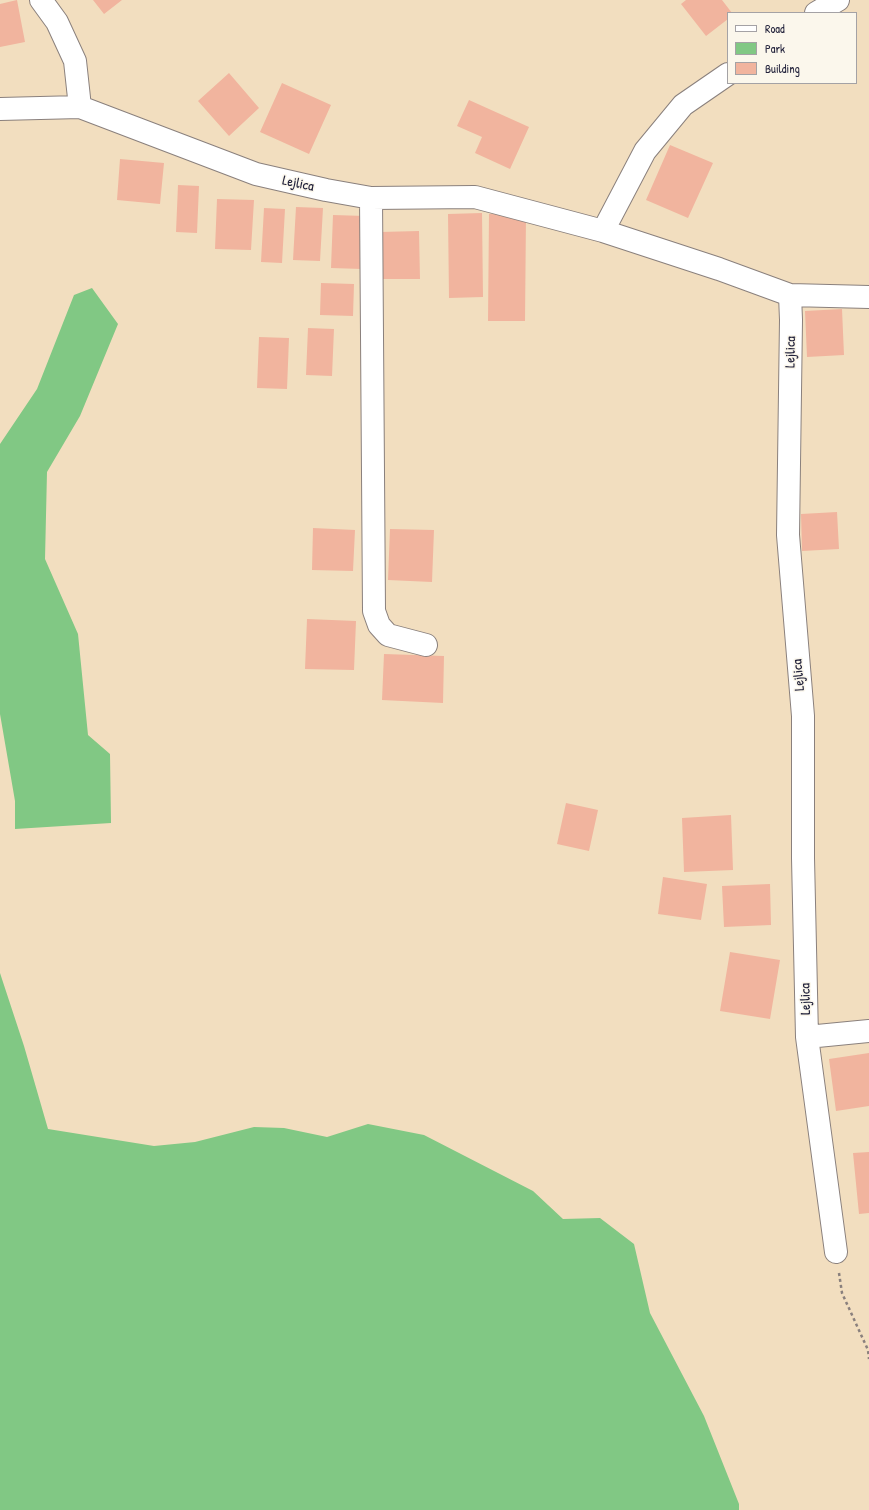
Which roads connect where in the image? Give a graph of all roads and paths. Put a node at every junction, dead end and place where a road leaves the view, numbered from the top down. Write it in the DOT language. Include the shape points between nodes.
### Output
graph roads {
  1 [pos="41,0"];
  2 [pos="838,0"];
  3 [pos="818,12"];
  4 [pos="727,75"];
  5 [pos="80,106"];
  6 [pos="0,109"];
  7 [pos="371,198"];
  8 [pos="603,231"];
  9 [pos="790,295"];
  10 [pos="869,297"];
  11 [pos="426,645"];
  12 [pos="869,1031"];
  13 [pos="807,1037"];
  14 [pos="836,1252"];
  15 [pos="869,1359"];
  1 -- 5 [label="street" via="57,22 75,61"];
  2 -- 3 [label="street"];
  4 -- 8 [label="street" via="683,105 645,151"];
  5 -- 6 [label="street, Lejlica"];
  5 -- 7 [label="street, Lejlica" via="256,174"];
  7 -- 8 [label="street, Lejlica" via="475,197"];
  7 -- 11 [label="street" via="374,611 379,625 388,635"];
  8 -- 9 [label="street, Lejlica"];
  9 -- 10 [label="street"];
  9 -- 13 [label="street, Lejlica" via="788,535 803,716"];
  12 -- 13 [label="street"];
  13 -- 14 [label="street, Lejlica"];
  14 -- 15 [label="path" via="842,1293 868,1350"];
}
